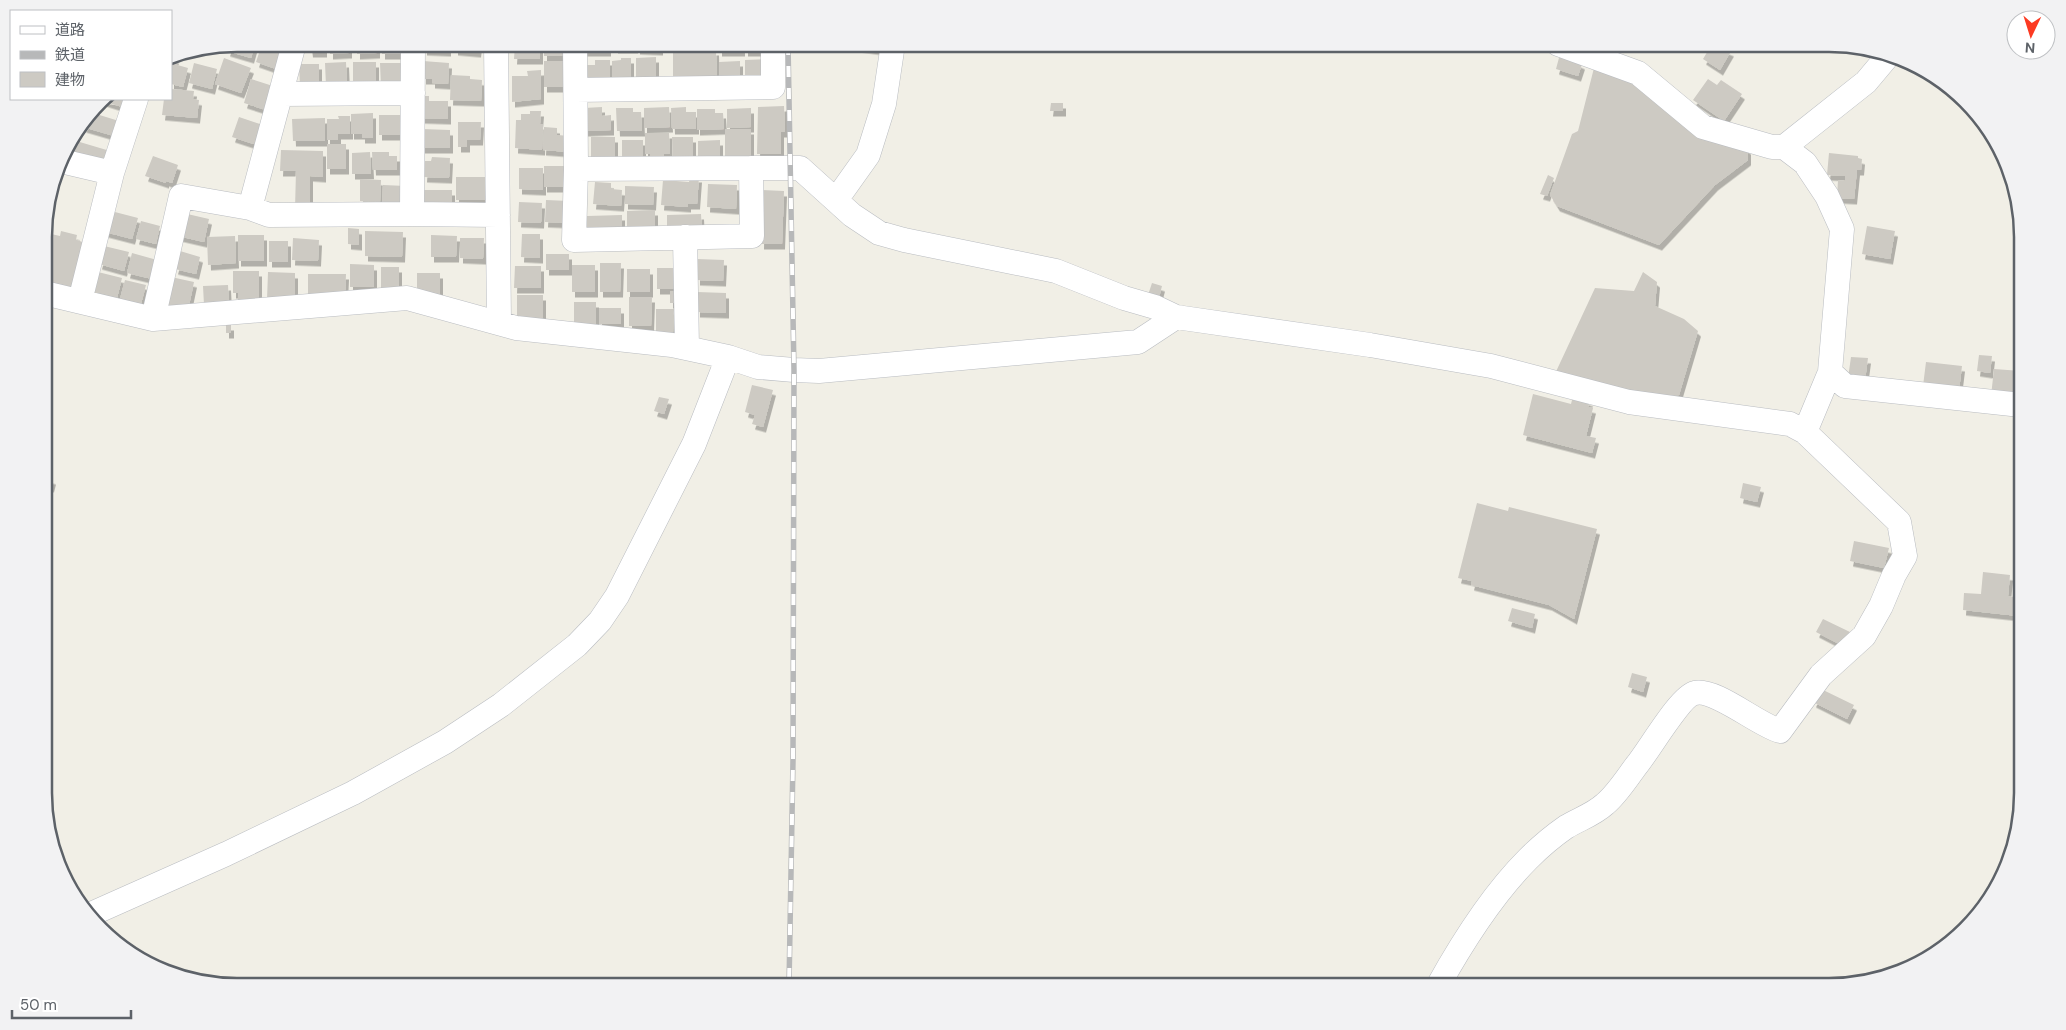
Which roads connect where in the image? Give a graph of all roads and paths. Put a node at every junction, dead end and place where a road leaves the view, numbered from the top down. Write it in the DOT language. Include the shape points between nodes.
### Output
graph roads {
  1 [pos="292,52"];
  2 [pos="413,52"];
  3 [pos="496,52"];
  4 [pos="575,52"];
  5 [pos="773,52"];
  6 [pos="892,52"];
  7 [pos="1580,52"];
  8 [pos="1884,61"];
  9 [pos="576,90"];
  10 [pos="413,93"];
  11 [pos="281,94"];
  12 [pos="136,100"];
  13 [pos="1784,147"];
  14 [pos="69,163"];
  15 [pos="751,168"];
  16 [pos="576,169"];
  17 [pos="112,173"];
  18 [pos="836,200"];
  19 [pos="250,208"];
  20 [pos="412,214"];
  21 [pos="498,215"];
  22 [pos="685,237"];
  23 [pos="52,295"];
  24 [pos="80,301"];
  25 [pos="1176,317"];
  26 [pos="152,319"];
  27 [pos="499,322"];
  28 [pos="687,348"];
  29 [pos="728,357"];
  30 [pos="1830,372"];
  31 [pos="2014,404"];
  32 [pos="1805,432"];
  33 [pos="96,912"];
  34 [pos="1442,978"];
  1 -- 11 [label="street"];
  2 -- 10 [label="street"];
  3 -- 21 [label="street"];
  4 -- 9 [label="street"];
  5 -- 9 [label="street" via="773,87"];
  6 -- 18 [label="street" via="884,104 868,155"];
  7 -- 13 [label="street" via="1638,73 1703,127"];
  8 -- 13 [label="street" via="1866,82"];
  9 -- 16 [label="street"];
  10 -- 11 [label="street"];
  10 -- 20 [label="street"];
  11 -- 19 [label="street"];
  12 -- 17 [label="street"];
  13 -- 30 [label="street" via="1806,163 1827,196 1842,230"];
  14 -- 17 [label="street"];
  15 -- 16 [label="street"];
  15 -- 18 [label="street" via="800,168"];
  15 -- 22 [label="street" via="752,236"];
  16 -- 22 [label="street" via="574,240"];
  17 -- 24 [label="street"];
  18 -- 25 [label="street" via="879,232 904,240 1056,270"];
  19 -- 20 [label="street" via="269,215"];
  19 -- 26 [label="street" via="181,196"];
  20 -- 21 [label="street"];
  21 -- 27 [label="street"];
  22 -- 28 [label="street"];
  23 -- 24 [label="street"];
  24 -- 26 [label="street"];
  25 -- 29 [label="street" via="1138,342 819,371 758,367"];
  25 -- 32 [label="street" via="1491,366 1629,402 1790,424"];
  26 -- 27 [label="street" via="407,298"];
  27 -- 28 [label="street" via="516,328"];
  28 -- 29 [label="street"];
  29 -- 33 [label="street" via="694,444 617,596 600,621 577,645 501,705 445,742 352,793"];
  30 -- 31 [label="street" via="1845,386"];
  30 -- 32 [label="street"];
  32 -- 34 [label="street" via="1899,522 1905,556 1867,630 1821,675 1780,731 1706,693 1692,694 1682,702 1606,804 1585,819 1566,827 1529,858 1505,885"];
}
